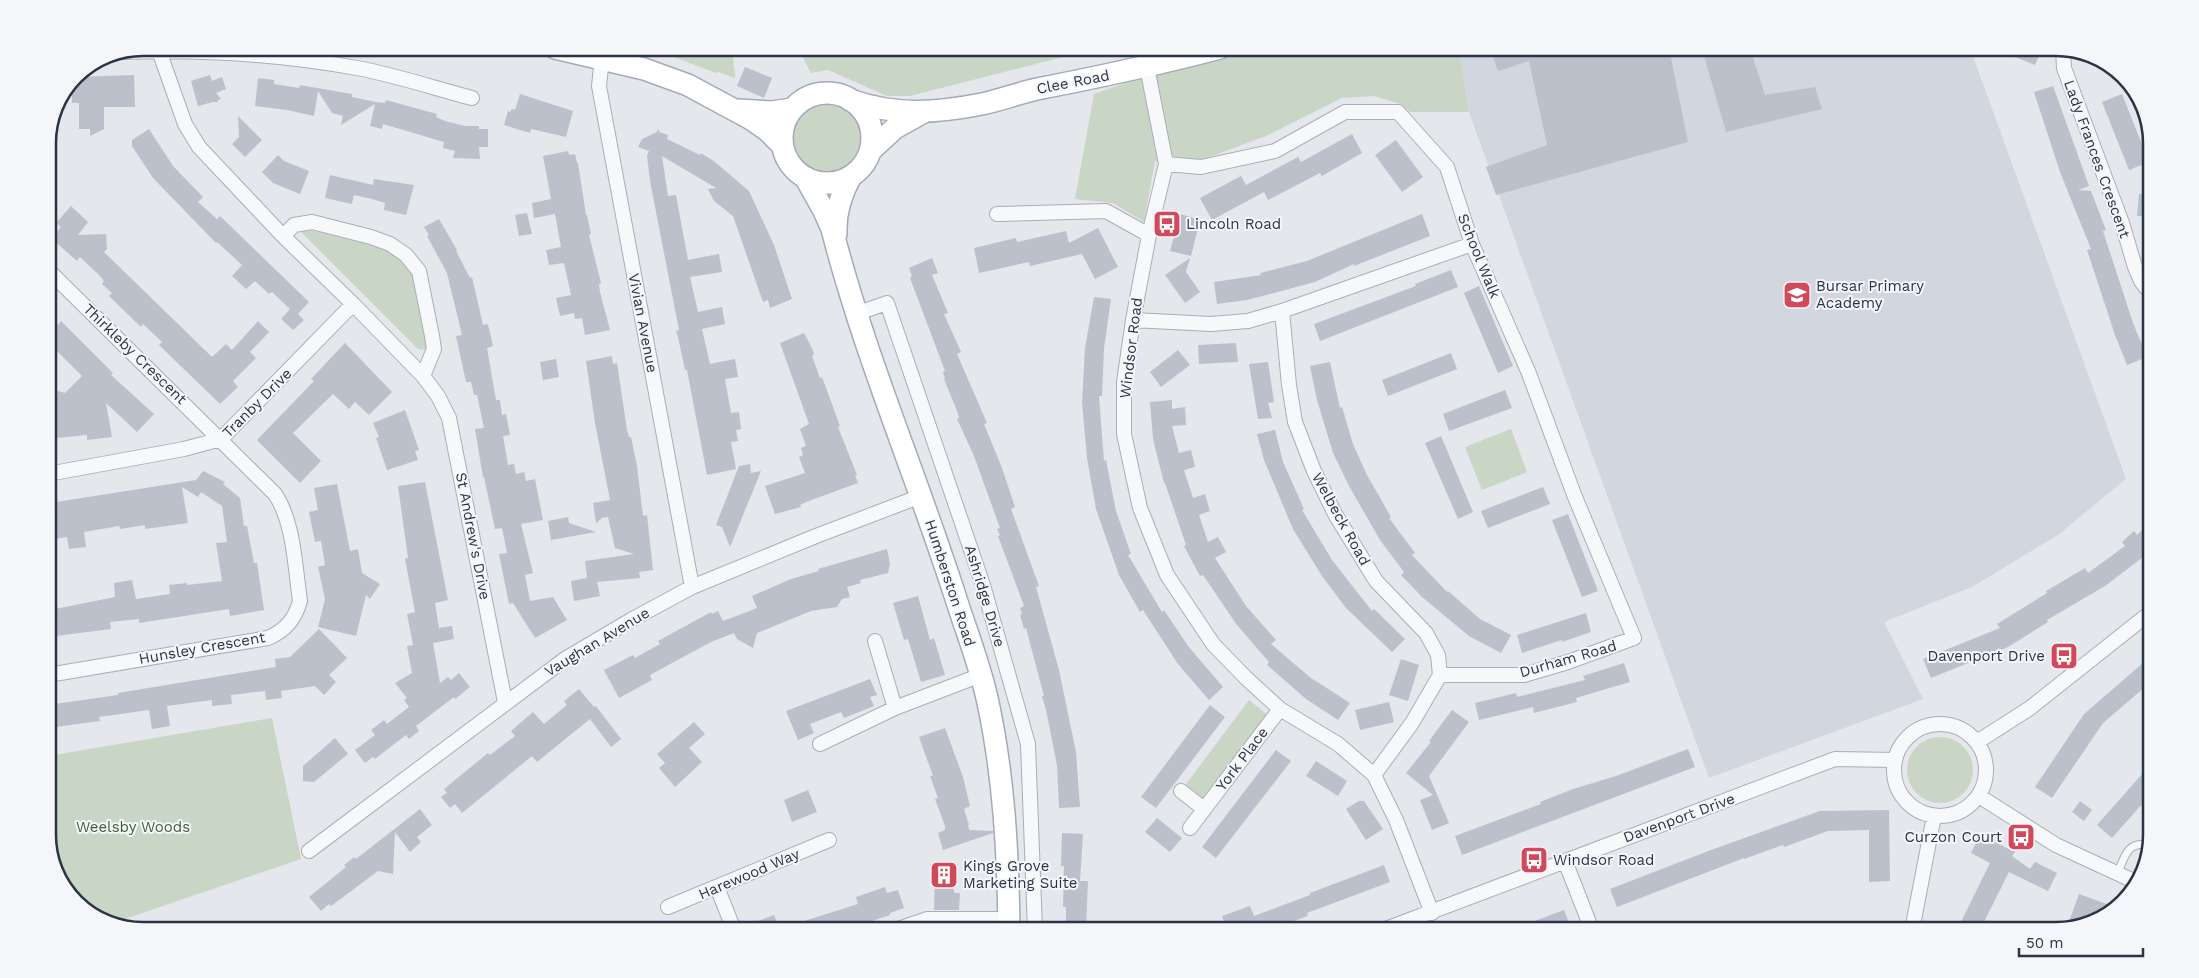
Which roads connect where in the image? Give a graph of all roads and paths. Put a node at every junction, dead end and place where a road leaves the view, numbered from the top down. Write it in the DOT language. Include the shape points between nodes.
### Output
graph roads {
  1 [pos="161,56"];
  2 [pos="269,56"];
  3 [pos="593,56"];
  4 [pos="1189,56"];
  5 [pos="2063,57"];
  6 [pos="602,58"];
  7 [pos="1146,67"];
  8 [pos="472,98"];
  9 [pos="850,100"];
  10 [pos="792,109"];
  11 [pos="733,110"];
  12 [pos="925,112"];
  13 [pos="782,145"];
  14 [pos="870,151"];
  15 [pos="1166,164"];
  16 [pos="851,176"];
  17 [pos="805,177"];
  18 [pos="997,214"];
  19 [pos="1149,235"];
  20 [pos="283,236"];
  21 [pos="1472,244"];
  22 [pos="836,247"];
  23 [pos="56,278"];
  24 [pos="2143,283"];
  25 [pos="353,304"];
  26 [pos="1282,311"];
  27 [pos="858,313"];
  28 [pos="1132,320"];
  29 [pos="423,376"];
  30 [pos="222,440"];
  31 [pos="56,473"];
  32 [pos="921,496"];
  33 [pos="692,587"];
  34 [pos="2143,619"];
  35 [pos="1634,638"];
  36 [pos="875,641"];
  37 [pos="56,674"];
  38 [pos="981,675"];
  39 [pos="1440,675"];
  40 [pos="505,702"];
  41 [pos="895,708"];
  42 [pos="1280,709"];
  43 [pos="1977,742"];
  44 [pos="820,744"];
  45 [pos="1895,760"];
  46 [pos="1374,775"];
  47 [pos="1181,792"];
  48 [pos="1979,796"];
  49 [pos="1204,809"];
  50 [pos="1934,816"];
  51 [pos="1190,828"];
  52 [pos="829,840"];
  53 [pos="2142,845"];
  54 [pos="309,851"];
  55 [pos="1565,861"];
  56 [pos="2117,875"];
  57 [pos="2130,880"];
  58 [pos="716,887"];
  59 [pos="668,907"];
  60 [pos="1432,913"];
  61 [pos="731,922"];
  62 [pos="919,922"];
  63 [pos="968,922"];
  64 [pos="1009,922"];
  65 [pos="1035,922"];
  66 [pos="1406,922"];
  67 [pos="1589,922"];
  68 [pos="1914,922"];
  1 -- 20 [label="street, St Andrew's Drive" via="185,124 199,147"];
  2 -- 8 [label="street" via="359,68"];
  3 -- 6 [label="main road"];
  4 -- 7 [label="main road, Clee Road"];
  5 -- 24 [label="street, Lady Frances Crescent" via="2064,68"];
  6 -- 11 [label="main road" via="688,85"];
  6 -- 33 [label="street, Vivian Avenue" via="599,86"];
  7 -- 12 [label="main road, Clee Road" via="1021,92 982,104"];
  7 -- 15 [label="street, Windsor Road"];
  9 -- 10 [label="main road" via="839,95 820,94 801,101"];
  9 -- 12 [label="main road, Clee Road" via="887,110"];
  9 -- 14 [label="main road" via="869,122 872,136"];
  10 -- 11 [label="main road"];
  10 -- 13 [label="main road" via="785,120"];
  11 -- 13 [label="main road" via="768,131"];
  12 -- 14 [label="main road, Clee Road" via="895,128"];
  13 -- 17 [label="main road" via="786,158"];
  14 -- 16 [label="main road" via="866,161"];
  15 -- 19 [label="street, Windsor Road"];
  15 -- 21 [label="street, School Walk" via="1201,166 1275,152 1345,112 1398,112 1446,166"];
  16 -- 17 [label="main road" via="828,183"];
  16 -- 22 [label="main road, Humberston Road" via="837,210"];
  17 -- 22 [label="main road, Humberston Road" via="824,211"];
  18 -- 19 [label="street" via="1106,211"];
  19 -- 28 [label="street, Windsor Road"];
  20 -- 25 [label="street, St Andrew's Drive"];
  20 -- 29 [label="street" via="294,225 312,222 371,237 406,255 419,271 434,349"];
  21 -- 26 [label="street"];
  21 -- 35 [label="street, School Walk" via="1528,371 1575,497"];
  22 -- 27 [label="main road, Humberston Road"];
  23 -- 30 [label="street, Thirkleby Crescent"];
  25 -- 29 [label="street, St Andrew's Drive"];
  25 -- 30 [label="street, Tranby Drive"];
  26 -- 28 [label="street" via="1248,321 1211,324"];
  26 -- 39 [label="street, Welbeck Road" via="1295,422 1314,471 1335,514 1376,582 1426,632 1438,655"];
  27 -- 32 [label="main road, Humberston Road"];
  27 -- 65 [label="street, Ashridge Drive" via="887,303 983,585 1028,744"];
  28 -- 42 [label="street, Windsor Road" via="1124,382 1124,434 1140,508 1167,575 1213,644"];
  29 -- 40 [label="street, St Andrew's Drive" via="449,418"];
  30 -- 31 [label="street, Tranby Drive"];
  30 -- 37 [label="street, Hunsley Crescent" via="276,494 284,507 300,601 291,622 282,632 268,638"];
  32 -- 33 [label="street, Vaughan Avenue"];
  32 -- 38 [label="main road, Humberston Road"];
  33 -- 40 [label="street, Vaughan Avenue" via="565,659"];
  34 -- 43 [label="street" via="2030,708"];
  35 -- 39 [label="street, Durham Road" via="1524,675"];
  36 -- 41 [label="street"];
  38 -- 41 [label="street"];
  38 -- 64 [label="main road, Humberston Road" via="1001,770"];
  39 -- 46 [label="street" via="1412,723"];
  40 -- 54 [label="street, Vaughan Avenue"];
  41 -- 44 [label="street"];
  42 -- 46 [label="street, Windsor Road" via="1338,744"];
  42 -- 49 [label="street, York Place"];
  43 -- 45 [label="street" via="1952,726 1923,727 1910,735"];
  43 -- 48 [label="street" via="1984,755 1986,769 1985,783"];
  45 -- 50 [label="street" via="1898,790 1907,803"];
  45 -- 55 [label="street, Davenport Drive" via="1835,759"];
  46 -- 60 [label="street, Windsor Road" via="1399,827"];
  47 -- 49 [label="street"];
  48 -- 50 [label="street" via="1959,812"];
  48 -- 56 [label="street" via="2056,845"];
  49 -- 51 [label="street, York Place"];
  50 -- 68 [label="street"];
  52 -- 58 [label="street, Harewood Way"];
  53 -- 56 [label="lane" via="2129,849"];
  55 -- 60 [label="street, Davenport Drive"];
  55 -- 67 [label="street"];
  56 -- 57 [label="street"];
  58 -- 59 [label="street, Harewood Way"];
  58 -- 61 [label="street"];
  60 -- 66 [label="street, Davenport Drive"];
  62 -- 63 [label="street" via="928,919"];
}
